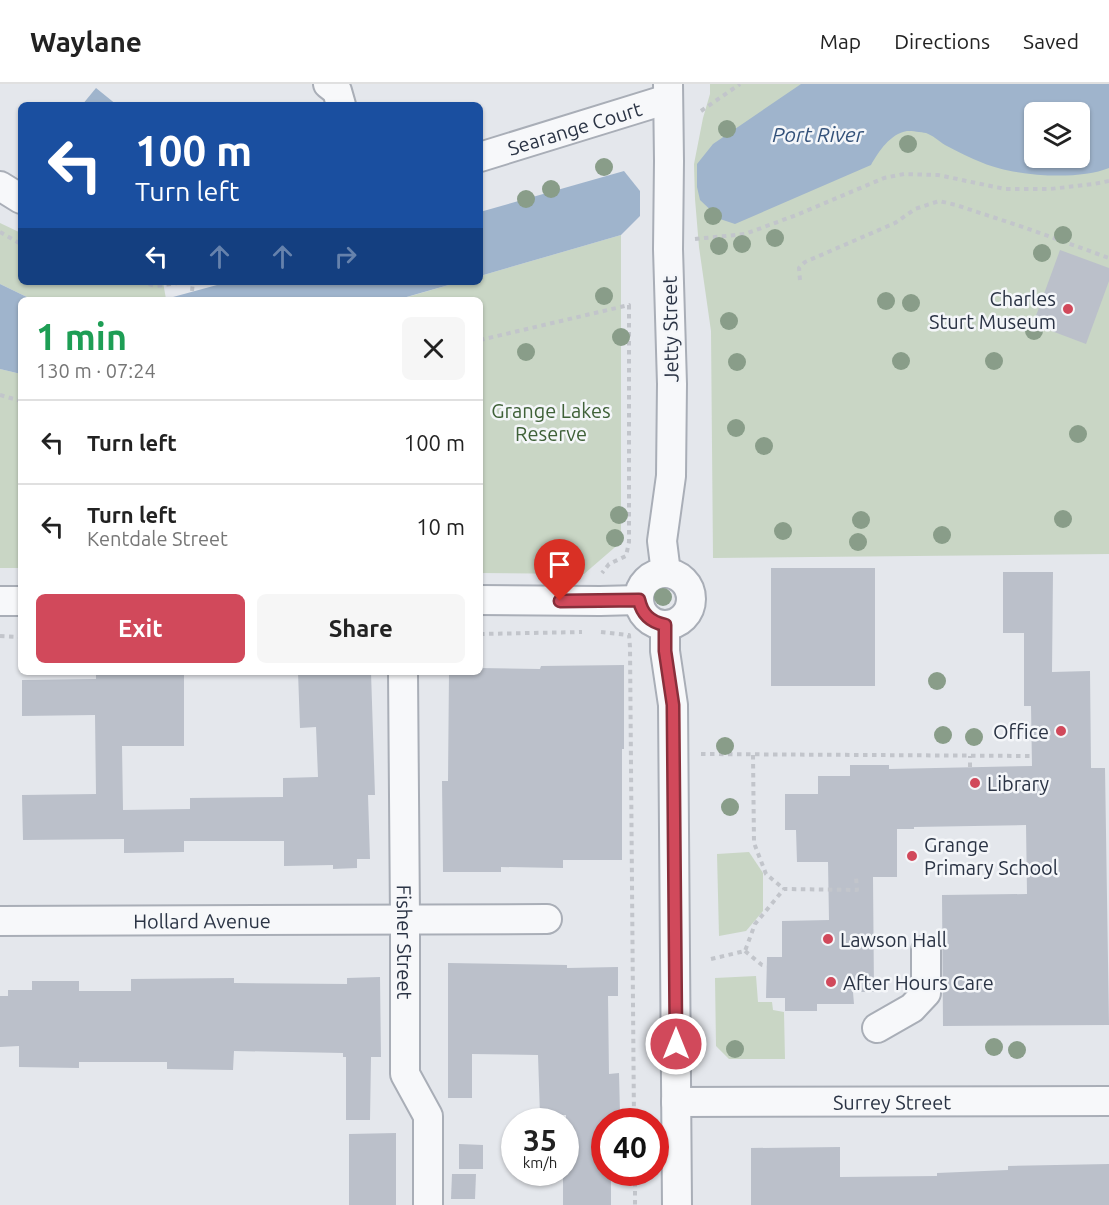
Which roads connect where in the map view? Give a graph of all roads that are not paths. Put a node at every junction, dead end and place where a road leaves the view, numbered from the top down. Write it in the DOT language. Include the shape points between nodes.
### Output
graph roads {
  1 [pos="328,84"];
  2 [pos="668,92"];
  3 [pos="340,102"];
  4 [pos="483,156"];
  5 [pos="0,186"];
  6 [pos="18,197"];
  7 [pos="666,573"];
  8 [pos="483,600"];
  9 [pos="639,600"];
  10 [pos="0,601"];
  11 [pos="18,601"];
  12 [pos="665,625"];
  13 [pos="403,675"];
  14 [pos="405,919"];
  15 [pos="546,919"];
  16 [pos="0,921"];
  17 [pos="926,950"];
  18 [pos="877,1028"];
  19 [pos="1109,1101"];
  20 [pos="676,1102"];
  21 [pos="428,1205"];
  22 [pos="677,1205"];
  1 -- 3 [label="street" via="337,92"];
  2 -- 4 [label="street, Searange Court"];
  2 -- 7 [label="street, Jetty Street" via="672,384 671,476 662,541"];
  5 -- 6 [label="street"];
  7 -- 9 [label="street" via="649,578"];
  7 -- 12 [label="street" via="674,574 688,586 691,603 682,619"];
  8 -- 9 [label="street"];
  9 -- 12 [label="street" via="650,620"];
  10 -- 11 [label="street"];
  12 -- 20 [label="street" via="673,705"];
  13 -- 14 [label="street, Fisher Street"];
  14 -- 15 [label="street, Hollard Avenue"];
  14 -- 16 [label="street, Hollard Avenue"];
  14 -- 21 [label="street, Fisher Street" via="405,1074 428,1116"];
  17 -- 18 [label="street" via="926,993 912,1008"];
  19 -- 20 [label="street, Surrey Street"];
  20 -- 22 [label="street"];
}
